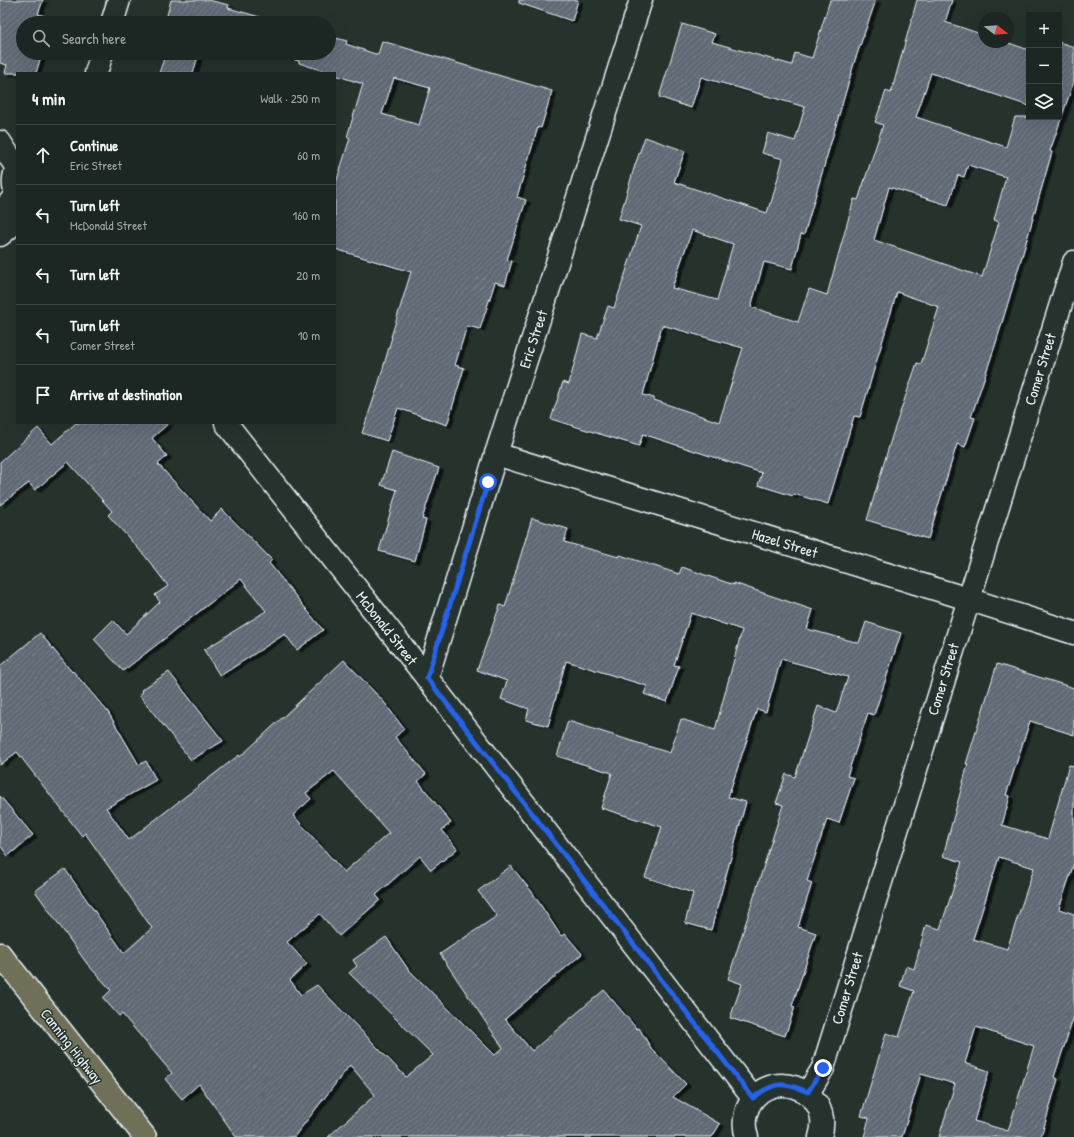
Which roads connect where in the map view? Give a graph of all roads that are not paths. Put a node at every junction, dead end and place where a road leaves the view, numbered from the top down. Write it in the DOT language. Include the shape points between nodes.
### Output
graph roads {
  1 [pos="119,0"];
  2 [pos="641,0"];
  3 [pos="114,16"];
  4 [pos="100,60"];
  5 [pos="96,72"];
  6 [pos="0,125"];
  7 [pos="16,139"];
  8 [pos="0,142"];
  9 [pos="16,166"];
  10 [pos="16,172"];
  11 [pos="16,192"];
  12 [pos="16,196"];
  13 [pos="0,214"];
  14 [pos="16,223"];
  15 [pos="0,235"];
  16 [pos="1074,262"];
  17 [pos="227,424"];
  18 [pos="496,454"];
  19 [pos="968,599"];
  20 [pos="1074,633"];
  21 [pos="427,678"];
  22 [pos="0,954"];
  23 [pos="808,1092"];
  24 [pos="753,1098"];
  25 [pos="143,1136"];
  26 [pos="747,1137"];
  27 [pos="820,1137"];
  1 -- 3 [label="street"];
  2 -- 18 [label="street, Eric Street"];
  4 -- 5 [label="street"];
  6 -- 7 [label="street"];
  8 -- 9 [label="street"];
  10 -- 11 [label="street" via="13,184"];
  12 -- 13 [label="street"];
  14 -- 15 [label="street"];
  16 -- 19 [label="street, Comer Street"];
  17 -- 21 [label="street, McDonald Street"];
  18 -- 19 [label="street, Hazel Street"];
  18 -- 21 [label="street, Eric Street"];
  19 -- 20 [label="street, Hazel Street"];
  19 -- 23 [label="street, Comer Street" via="823,1068"];
  21 -- 24 [label="street, McDonald Street"];
  22 -- 25 [label="highway, Canning Highway"];
  23 -- 24 [label="street" via="791,1085 777,1085"];
  23 -- 27 [label="street" via="817,1103 822,1116"];
  24 -- 26 [label="street" via="744,1119"];
}
